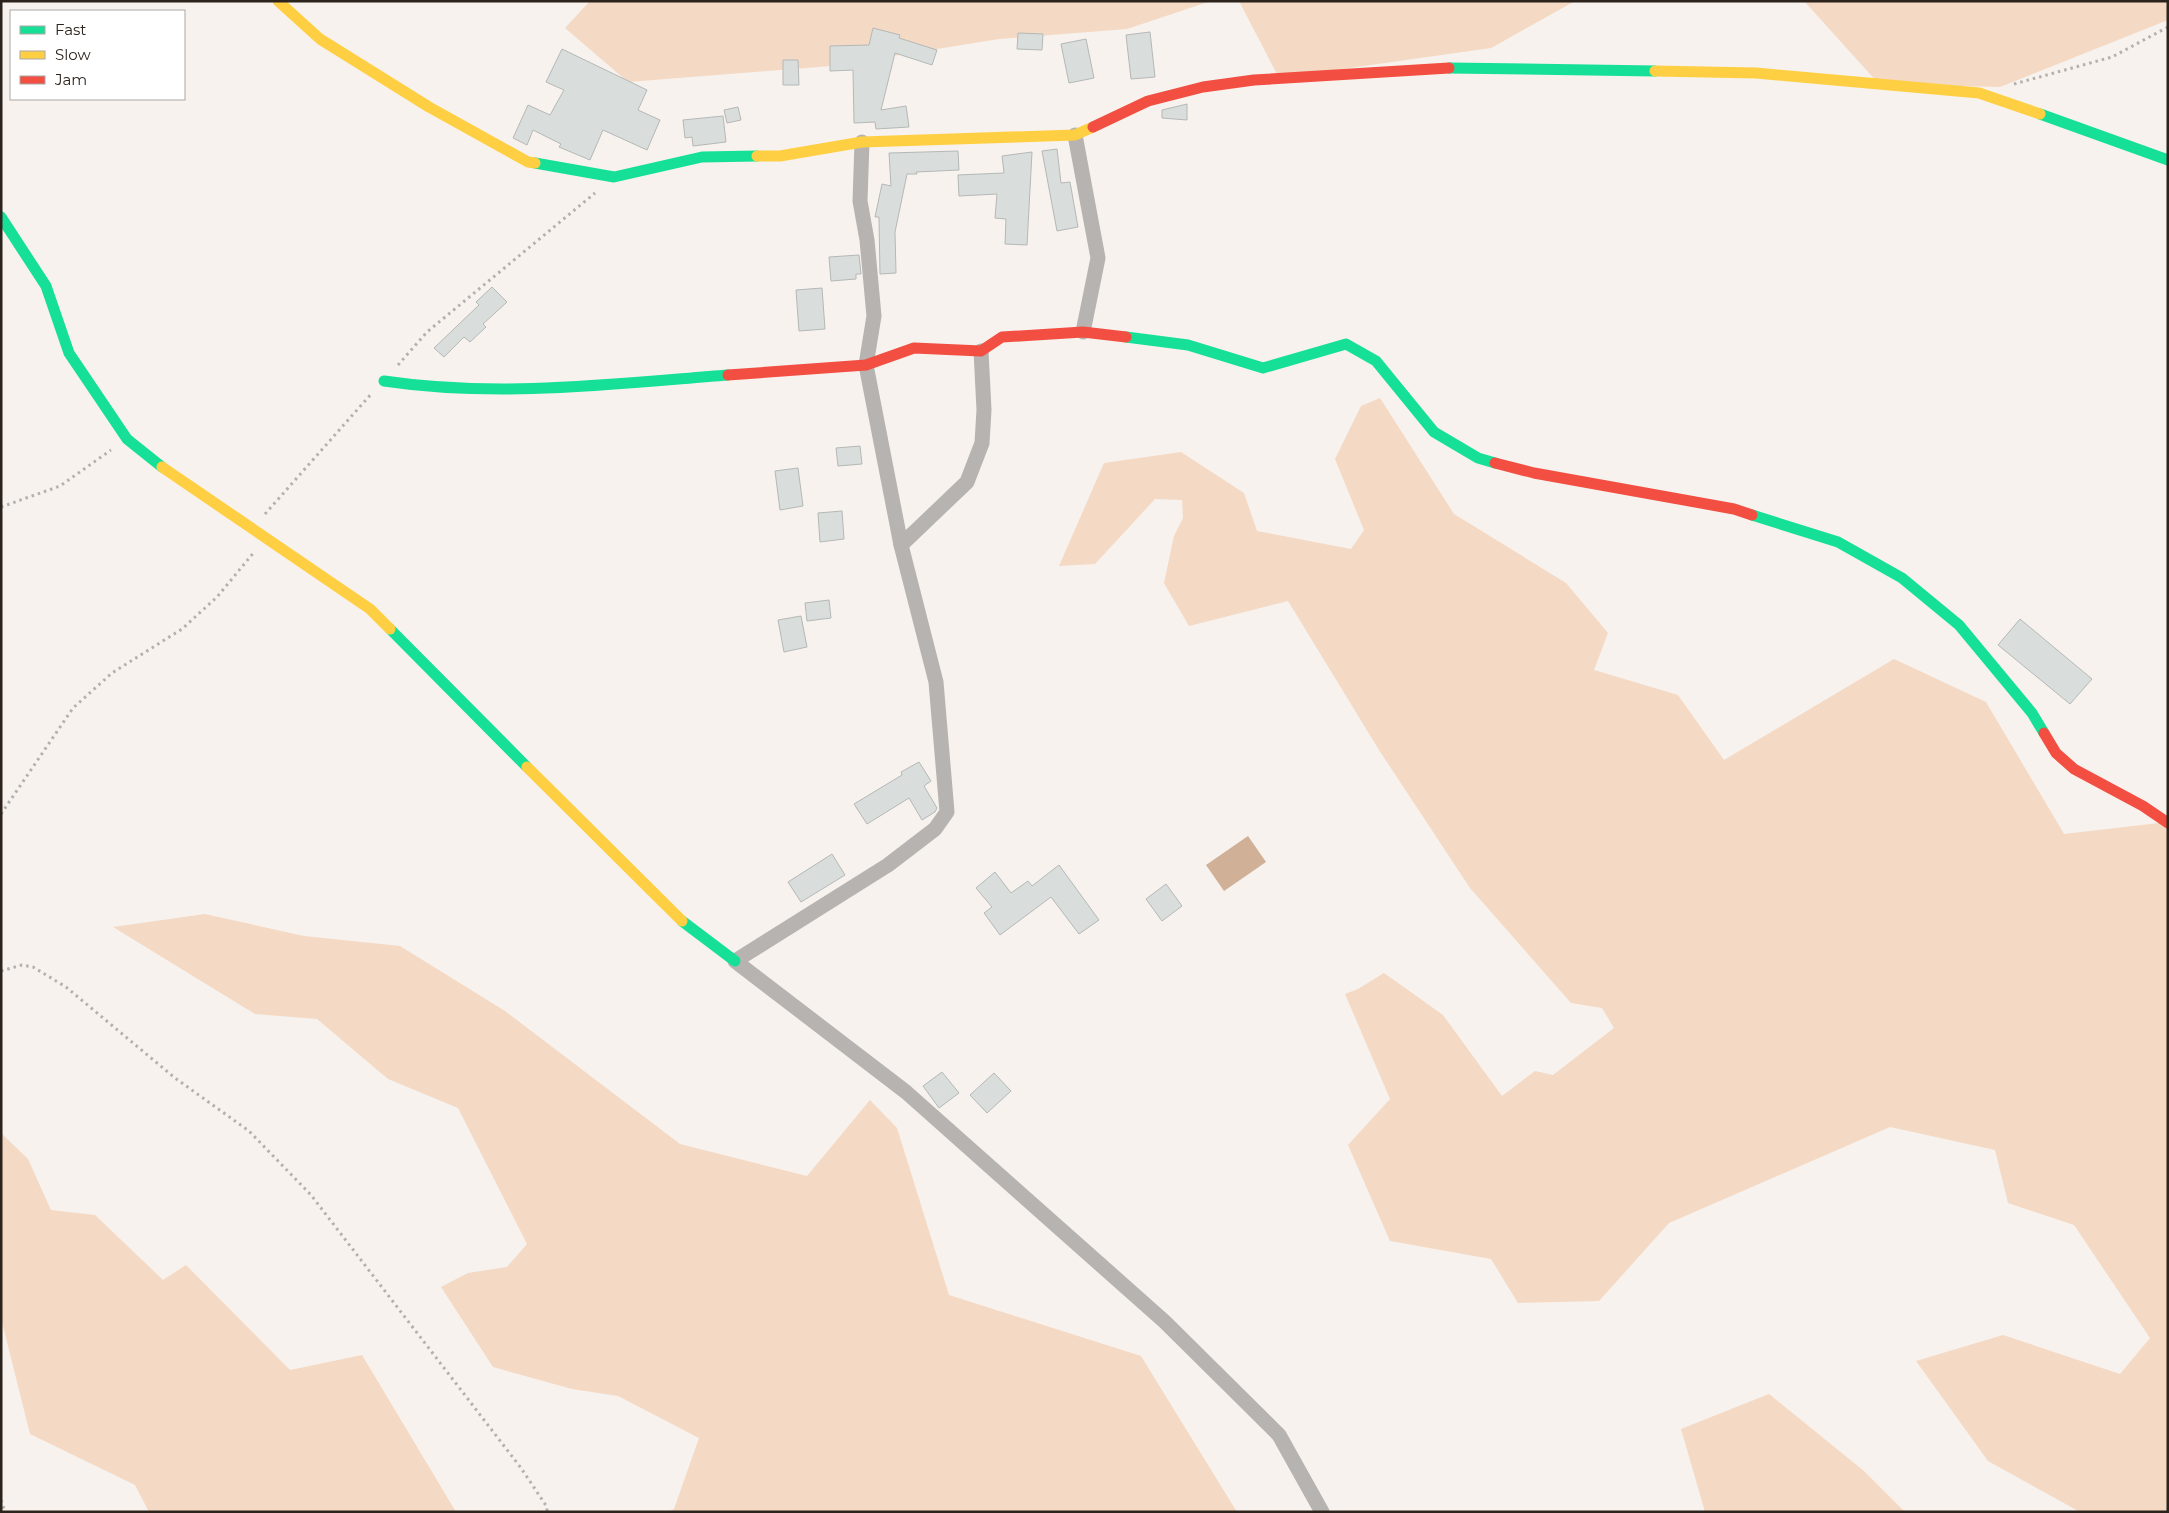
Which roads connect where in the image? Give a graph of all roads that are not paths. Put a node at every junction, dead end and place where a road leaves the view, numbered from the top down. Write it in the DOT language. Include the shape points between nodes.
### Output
graph roads {
  1 [pos="278,1"];
  2 [pos="1075,135"];
  3 [pos="862,142"];
  4 [pos="2168,160"];
  5 [pos="1,217"];
  6 [pos="1083,332"];
  7 [pos="981,351"];
  8 [pos="866,365"];
  9 [pos="384,380"];
  10 [pos="900,545"];
  11 [pos="2168,823"];
  12 [pos="735,961"];
  13 [pos="1322,1512"];
  1 -- 3 [label="street" via="320,39 429,107 528,162 614,176 702,157 780,156"];
  2 -- 3 [label="street"];
  2 -- 4 [label="street" via="1148,101 1204,87 1254,80 1440,68 1746,73 1979,93"];
  2 -- 6 [label="street" via="1098,258"];
  3 -- 8 [label="street" via="860,201 874,316"];
  5 -- 12 [label="street" via="46,286 69,352 127,439 177,480 370,609 673,914"];
  6 -- 7 [label="street" via="1002,337"];
  6 -- 11 [label="street" via="1188,346 1264,368 1346,344 1376,361 1434,432 1478,458 1534,473 1734,509 1838,542 1902,578 1959,625 2032,712 2056,753 2074,769"];
  7 -- 8 [label="street" via="914,348"];
  7 -- 10 [label="street" via="982,443 967,482"];
  8 -- 9 [label="street" via="550,389 423,387"];
  8 -- 10 [label="street"];
  10 -- 12 [label="street" via="936,682 948,812 935,829 888,865"];
  12 -- 13 [label="street" via="906,1092 1165,1322 1279,1435"];
}
